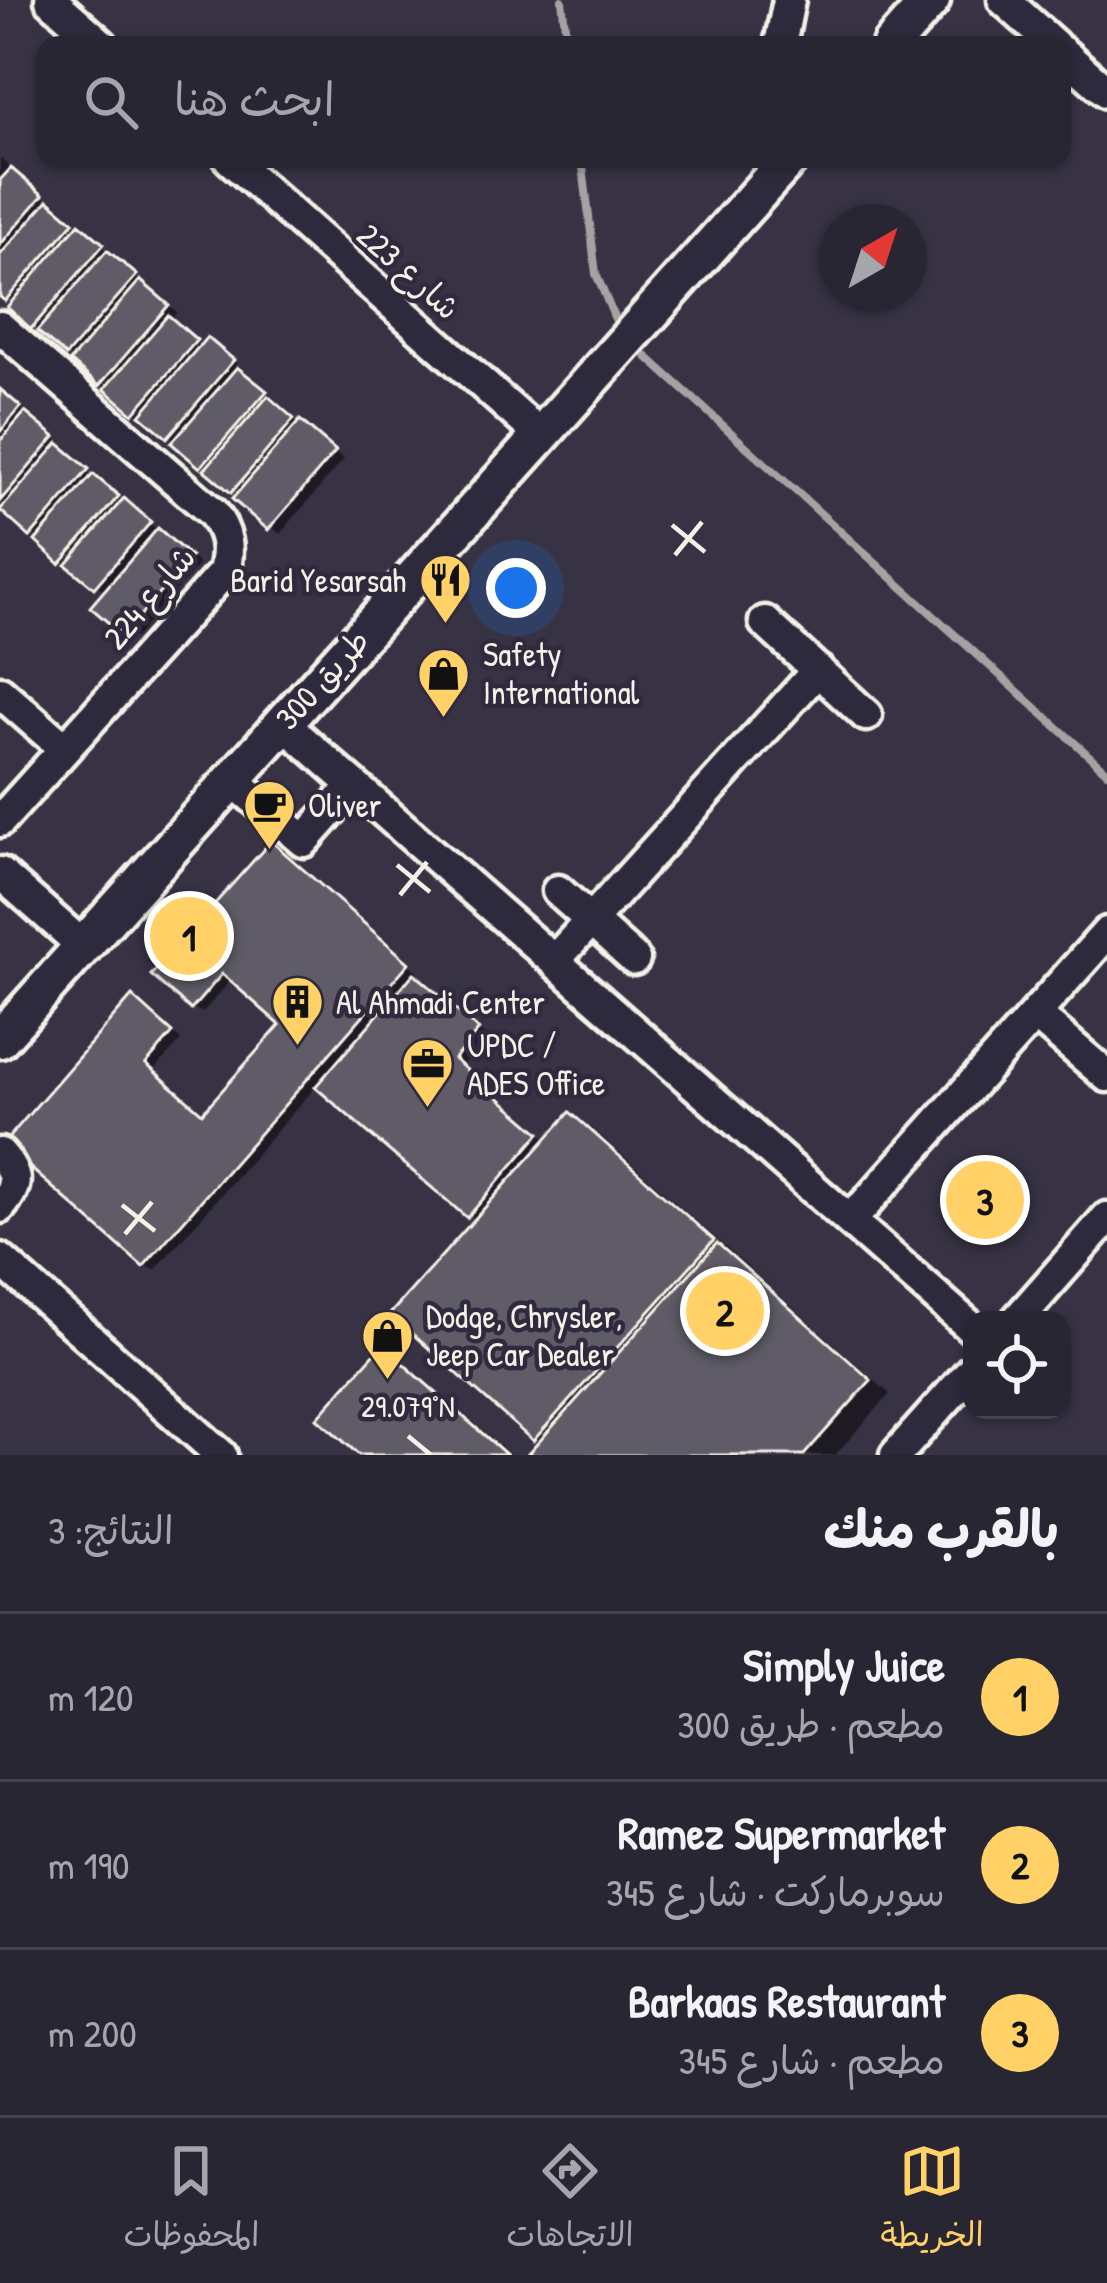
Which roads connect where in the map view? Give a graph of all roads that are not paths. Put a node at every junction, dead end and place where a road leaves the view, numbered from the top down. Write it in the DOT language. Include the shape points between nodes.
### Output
graph roads {
  1 [pos="51,0"];
  2 [pos="789,0"];
  3 [pos="931,0"];
  4 [pos="1004,0"];
  5 [pos="92,36"];
  6 [pos="782,36"];
  7 [pos="899,36"];
  8 [pos="1044,36"];
  9 [pos="1071,60"];
  10 [pos="1107,92"];
  11 [pos="240,168"];
  12 [pos="781,168"];
  13 [pos="0,327"];
  14 [pos="541,436"];
  15 [pos="765,622"];
  16 [pos="818,670"];
  17 [pos="0,692"];
  18 [pos="866,715"];
  19 [pos="283,723"];
  20 [pos="64,748"];
  21 [pos="232,780"];
  22 [pos="355,785"];
  23 [pos="0,821"];
  24 [pos="0,873"];
  25 [pos="558,891"];
  26 [pos="591,921"];
  27 [pos="1107,933"];
  28 [pos="82,945"];
  29 [pos="634,958"];
  30 [pos="554,961"];
  31 [pos="1035,1014"];
  32 [pos="0,1039"];
  33 [pos="1107,1076"];
  34 [pos="0,1154"];
  35 [pos="0,1207"];
  36 [pos="1107,1219"];
  37 [pos="850,1221"];
  38 [pos="0,1259"];
  39 [pos="1025,1311"];
  40 [pos="963,1320"];
  41 [pos="963,1380"];
  42 [pos="221,1455"];
  43 [pos="896,1455"];
  1 -- 5 [label="street"];
  2 -- 6 [label="street"];
  3 -- 7 [label="main road"];
  4 -- 8 [label="street"];
  9 -- 10 [label="street"];
  11 -- 14 [label="street, شارع 223"];
  12 -- 14 [label="main road, طريق 300"];
  13 -- 20 [label="street, شارع 224" via="212,512 227,545 224,572"];
  14 -- 19 [label="main road, طريق 300"];
  15 -- 16 [label="street"];
  16 -- 18 [label="street"];
  16 -- 26 [label="street"];
  17 -- 20 [label="street"];
  19 -- 21 [label="main road, طريق 300"];
  19 -- 22 [label="street"];
  20 -- 23 [label="street, شارع 224"];
  21 -- 22 [label="street" via="304,841"];
  21 -- 28 [label="main road, طريق 300"];
  22 -- 30 [label="street"];
  24 -- 28 [label="street"];
  25 -- 26 [label="street"];
  26 -- 29 [label="street"];
  26 -- 30 [label="street"];
  27 -- 31 [label="street"];
  28 -- 32 [label="main road, طريق 300"];
  30 -- 37 [label="street"];
  31 -- 33 [label="street"];
  31 -- 37 [label="street"];
  34 -- 35 [label="street" via="16,1178"];
  36 -- 39 [label="street"];
  37 -- 40 [label="street"];
  38 -- 42 [label="street"];
  41 -- 43 [label="street"];
}
